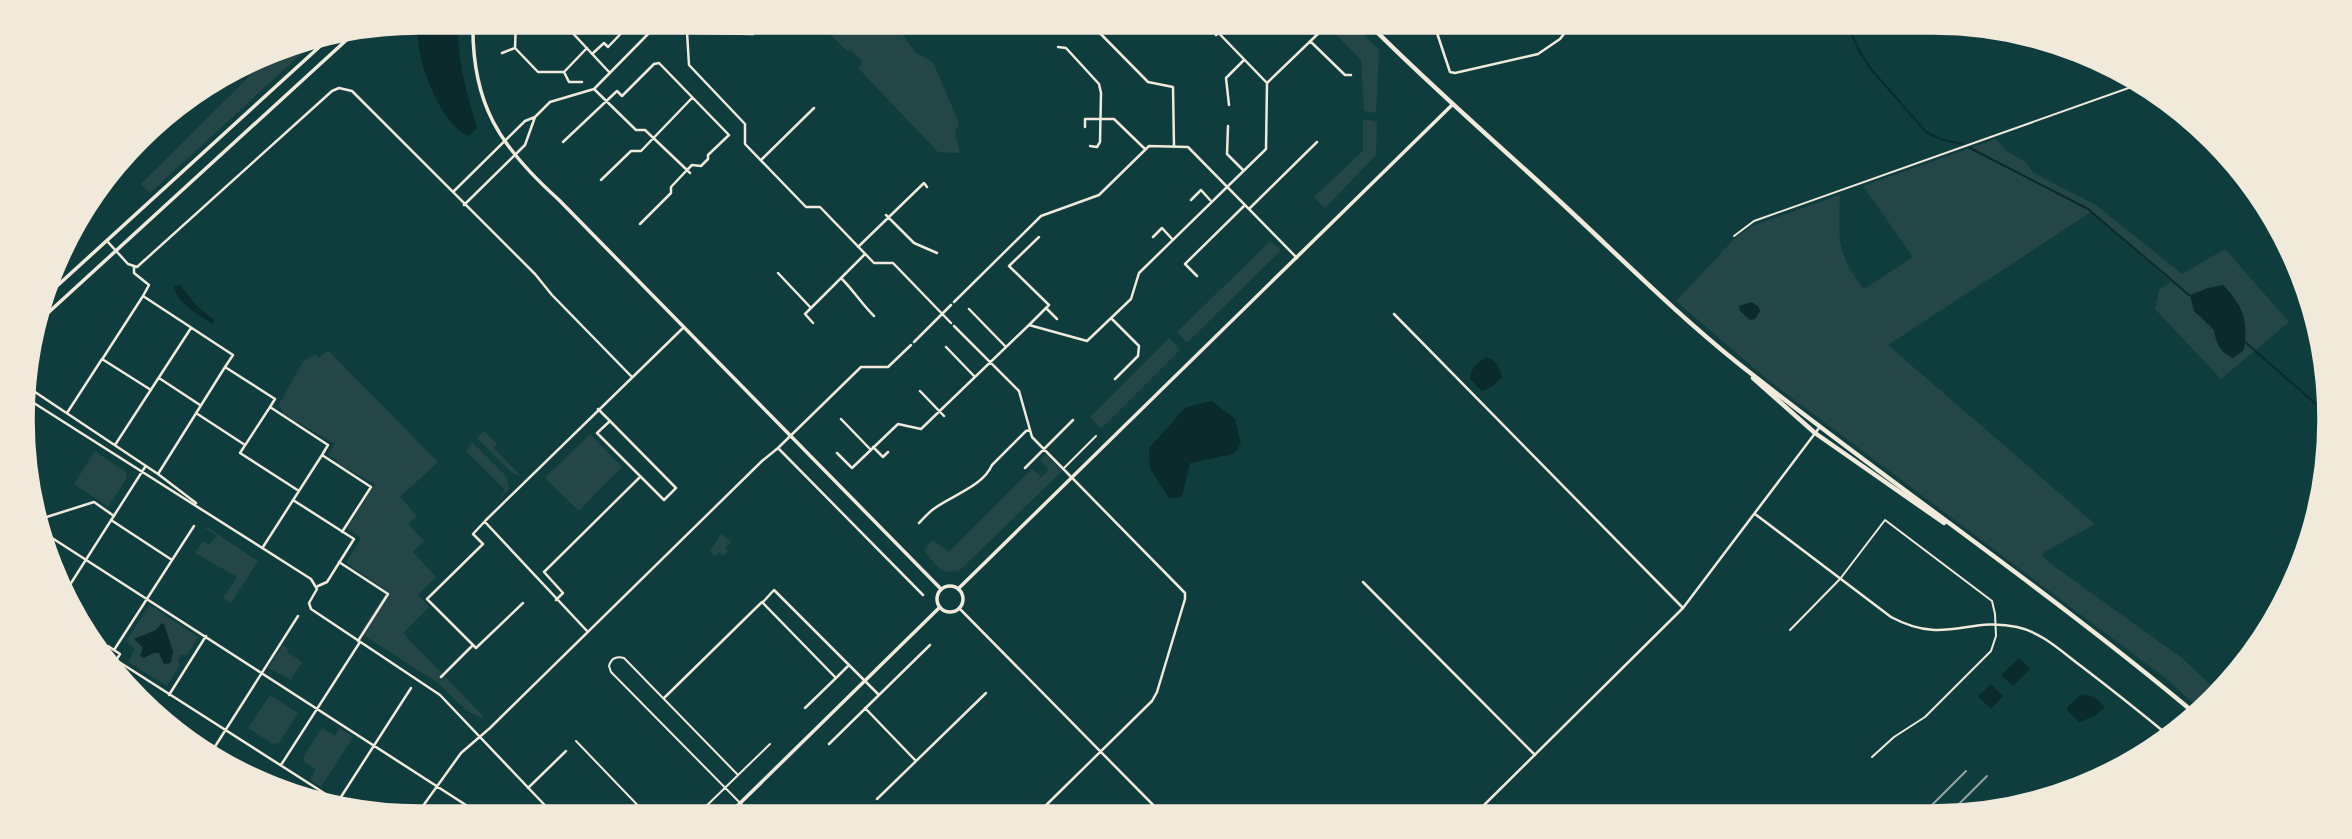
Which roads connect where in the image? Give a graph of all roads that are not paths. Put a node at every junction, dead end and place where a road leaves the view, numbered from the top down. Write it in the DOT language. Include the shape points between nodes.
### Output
graph roads {
  1 [pos="474,33"];
  2 [pos="516,33"];
  3 [pos="573,33"];
  4 [pos="621,33"];
  5 [pos="649,33"];
  6 [pos="687,33"];
  7 [pos="720,33"];
  8 [pos="753,33"];
  9 [pos="1100,33"];
  10 [pos="1319,33"];
  11 [pos="1378,33"];
  12 [pos="1437,33"];
  13 [pos="1564,33"];
  14 [pos="1217,34"];
  15 [pos="346,41"];
  16 [pos="1310,41"];
  17 [pos="320,46"];
  18 [pos="1058,47"];
  19 [pos="515,48"];
  20 [pos="587,48"];
  21 [pos="502,53"];
  22 [pos="592,54"];
  23 [pos="1245,60"];
  24 [pos="564,72"];
  25 [pos="610,73"];
  26 [pos="1351,75"];
  27 [pos="582,82"];
  28 [pos="1267,83"];
  29 [pos="2130,87"];
  30 [pos="594,89"];
  31 [pos="693,98"];
  32 [pos="606,101"];
  33 [pos="1229,105"];
  34 [pos="1452,105"];
  35 [pos="814,108"];
  36 [pos="535,117"];
  37 [pos="1101,119"];
  38 [pos="1228,125"];
  39 [pos="1085,127"];
  40 [pos="654,139"];
  41 [pos="504,142"];
  42 [pos="563,142"];
  43 [pos="1317,142"];
  44 [pos="1090,146"];
  45 [pos="1174,147"];
  46 [pos="1145,149"];
  47 [pos="514,155"];
  48 [pos="761,160"];
  49 [pos="1243,170"];
  50 [pos="688,172"];
  51 [pos="601,180"];
  52 [pos="676,181"];
  53 [pos="682,187"];
  54 [pos="927,187"];
  55 [pos="1227,187"];
  56 [pos="452,193"];
  57 [pos="1191,200"];
  58 [pos="1212,201"];
  59 [pos="464,205"];
  60 [pos="1245,205"];
  61 [pos="1249,209"];
  62 [pos="887,216"];
  63 [pos="640,224"];
  64 [pos="1734,236"];
  65 [pos="1039,237"];
  66 [pos="1153,237"];
  67 [pos="1173,240"];
  68 [pos="107,241"];
  69 [pos="858,247"];
  70 [pos="116,251"];
  71 [pos="937,253"];
  72 [pos="865,254"];
  73 [pos="1297,258"];
  74 [pos="134,267"];
  75 [pos="778,273"];
  76 [pos="1196,276"];
  77 [pos="842,278"];
  78 [pos="58,285"];
  79 [pos="143,296"];
  80 [pos="811,308"];
  81 [pos="1046,308"];
  82 [pos="968,309"];
  83 [pos="48,313"];
  84 [pos="942,314"];
  85 [pos="1394,314"];
  86 [pos="874,316"];
  87 [pos="1111,318"];
  88 [pos="1057,319"];
  89 [pos="813,323"];
  90 [pos="1029,325"];
  91 [pos="684,327"];
  92 [pos="191,328"];
  93 [pos="946,347"];
  94 [pos="1006,347"];
  95 [pos="102,359"];
  96 [pos="990,362"];
  97 [pos="1737,362"];
  98 [pos="225,367"];
  99 [pos="632,377"];
  100 [pos="975,377"];
  101 [pos="159,378"];
  102 [pos="1115,379"];
  103 [pos="151,390"];
  104 [pos="920,391"];
  105 [pos="34,392"];
  106 [pos="34,403"];
  107 [pos="201,405"];
  108 [pos="270,407"];
  109 [pos="598,409"];
  110 [pos="940,411"];
  111 [pos="196,413"];
  112 [pos="67,414"];
  113 [pos="944,415"];
  114 [pos="841,419"];
  115 [pos="1073,420"];
  116 [pos="610,421"];
  117 [pos="1820,427"];
  118 [pos="1030,430"];
  119 [pos="1815,433"];
  120 [pos="1096,436"];
  121 [pos="245,445"];
  122 [pos="115,446"];
  123 [pos="778,448"];
  124 [pos="872,449"];
  125 [pos="1044,449"];
  126 [pos="888,452"];
  127 [pos="837,453"];
  128 [pos="322,455"];
  129 [pos="146,466"];
  130 [pos="1025,468"];
  131 [pos="1063,468"];
  132 [pos="142,472"];
  133 [pos="158,474"];
  134 [pos="640,477"];
  135 [pos="1073,478"];
  136 [pos="299,491"];
  137 [pos="293,500"];
  138 [pos="204,509"];
  139 [pos="1755,514"];
  140 [pos="46,518"];
  141 [pos="113,518"];
  142 [pos="485,522"];
  143 [pos="919,523"];
  144 [pos="194,526"];
  145 [pos="1951,526"];
  146 [pos="342,532"];
  147 [pos="52,538"];
  148 [pos="263,547"];
  149 [pos="86,559"];
  150 [pos="172,560"];
  151 [pos="340,562"];
  152 [pos="1840,579"];
  153 [pos="1363,582"];
  154 [pos="70,583"];
  155 [pos="317,587"];
  156 [pos="941,589"];
  157 [pos="958,589"];
  158 [pos="923,595"];
  159 [pos="147,599"];
  160 [pos="556,600"];
  161 [pos="762,602"];
  162 [pos="523,603"];
  163 [pos="940,607"];
  164 [pos="959,608"];
  165 [pos="1683,608"];
  166 [pos="298,616"];
  167 [pos="1995,625"];
  168 [pos="1790,630"];
  169 [pos="588,632"];
  170 [pos="206,636"];
  171 [pos="359,642"];
  172 [pos="473,645"];
  173 [pos="930,645"];
  174 [pos="107,647"];
  175 [pos="114,650"];
  176 [pos="116,660"];
  177 [pos="119,662"];
  178 [pos="849,665"];
  179 [pos="262,672"];
  180 [pos="441,677"];
  181 [pos="836,678"];
  182 [pos="865,681"];
  183 [pos="411,688"];
  184 [pos="986,693"];
  185 [pos="169,695"];
  186 [pos="878,695"];
  187 [pos="664,698"];
  188 [pos="318,708"];
  189 [pos="805,708"];
  190 [pos="865,708"];
  191 [pos="2189,708"];
  192 [pos="225,730"];
  193 [pos="2162,730"];
  194 [pos="480,736"];
  195 [pos="576,741"];
  196 [pos="374,744"];
  197 [pos="770,744"];
  198 [pos="829,744"];
  199 [pos="215,747"];
  200 [pos="566,751"];
  201 [pos="1101,752"];
  202 [pos="1535,755"];
  203 [pos="1872,757"];
  204 [pos="916,761"];
  205 [pos="281,765"];
  206 [pos="738,775"];
  207 [pos="437,786"];
  208 [pos="528,788"];
  209 [pos="725,788"];
  210 [pos="328,795"];
  211 [pos="340,797"];
  212 [pos="877,799"];
  213 [pos="740,804"];
  214 [pos="423,806"];
  215 [pos="468,806"];
  216 [pos="545,806"];
  217 [pos="638,806"];
  218 [pos="706,806"];
  219 [pos="1045,806"];
  220 [pos="1154,806"];
  221 [pos="1483,806"];
  1 -- 41 [label="street" via="477,77"];
  2 -- 19 [label="street"];
  3 -- 20 [label="street"];
  4 -- 22 [label="street" via="608,47 604,43"];
  5 -- 25 [label="street"];
  6 -- 48 [label="street" via="689,65 744,124 745,144"];
  7 -- 8 [label="street"];
  9 -- 45 [label="street" via="1148,82 1173,87"];
  10 -- 16 [label="street"];
  11 -- 34 [label="main road"];
  12 -- 13 [label="street" via="1450,72 1455,73 1538,54"];
  14 -- 23 [label="street"];
  15 -- 70 [label="street"];
  16 -- 26 [label="street" via="1345,75"];
  16 -- 28 [label="street"];
  17 -- 68 [label="street"];
  18 -- 37 [label="street" via="1066,48 1099,84"];
  19 -- 21 [label="street"];
  19 -- 24 [label="street" via="538,72"];
  20 -- 22 [label="street"];
  20 -- 24 [label="street"];
  22 -- 25 [label="street"];
  23 -- 28 [label="street"];
  23 -- 33 [label="street" via="1226,78"];
  24 -- 27 [label="street" via="569,82"];
  25 -- 30 [label="street"];
  28 -- 49 [label="street" via="1266,149"];
  29 -- 64 [label="lane" via="1754,221"];
  30 -- 32 [label="street"];
  30 -- 36 [label="street" via="550,102"];
  31 -- 32 [label="street" via="659,63 622,96 617,91"];
  31 -- 40 [label="street"];
  31 -- 50 [label="street" via="729,135 701,166 692,165"];
  32 -- 40 [label="street" via="636,130 645,130"];
  32 -- 42 [label="street"];
  34 -- 73 [label="street"];
  34 -- 97 [label="main road"];
  35 -- 48 [label="street"];
  36 -- 41 [label="street"];
  36 -- 47 [label="street" via="527,143"];
  37 -- 39 [label="street" via="1085,119"];
  37 -- 44 [label="street" via="1099,145"];
  37 -- 46 [label="street" via="1114,119"];
  38 -- 49 [label="street" via="1227,154"];
  40 -- 50 [label="street"];
  40 -- 51 [label="street" via="641,151 631,151"];
  41 -- 47 [label="street"];
  41 -- 56 [label="street"];
  43 -- 61 [label="street"];
  45 -- 46 [label="street"];
  45 -- 55 [label="street" via="1188,147"];
  46 -- 84 [label="street" via="1098,195 1041,216"];
  47 -- 59 [label="street"];
  47 -- 91 [label="street"];
  48 -- 69 [label="street" via="806,207 820,207"];
  49 -- 55 [label="street"];
  50 -- 52 [label="street"];
  52 -- 53 [label="street"];
  52 -- 63 [label="street" via="671,193"];
  54 -- 62 [label="street" via="924,183"];
  55 -- 58 [label="street"];
  55 -- 60 [label="street"];
  56 -- 59 [label="street"];
  56 -- 74 [label="street" via="352,91 336,89"];
  57 -- 58 [label="street" via="1200,190"];
  58 -- 67 [label="street"];
  59 -- 99 [label="street"];
  60 -- 61 [label="street"];
  60 -- 76 [label="street" via="1185,264"];
  61 -- 73 [label="street"];
  62 -- 69 [label="street"];
  62 -- 71 [label="street" via="914,243"];
  65 -- 81 [label="street" via="1009,266 1049,305"];
  66 -- 67 [label="street" via="1162,229"];
  67 -- 87 [label="street" via="1139,273 1132,297"];
  68 -- 70 [label="street"];
  68 -- 78 [label="street"];
  69 -- 72 [label="street"];
  70 -- 74 [label="street"];
  70 -- 83 [label="street"];
  72 -- 77 [label="street"];
  72 -- 84 [label="street" via="874,263 893,263"];
  73 -- 135 [label="street"];
  74 -- 79 [label="street" via="134,273 149,285"];
  75 -- 80 [label="street"];
  77 -- 80 [label="street"];
  77 -- 86 [label="street"];
  79 -- 92 [label="street"];
  79 -- 95 [label="street"];
  80 -- 89 [label="street" via="805,314"];
  81 -- 88 [label="street"];
  81 -- 90 [label="street"];
  82 -- 94 [label="street"];
  84 -- 96 [label="street"];
  84 -- 123 [label="street" via="888,367 861,367"];
  85 -- 165 [label="street"];
  87 -- 90 [label="street" via="1087,341"];
  87 -- 102 [label="street" via="1139,346 1138,356"];
  90 -- 94 [label="street"];
  91 -- 99 [label="street"];
  91 -- 156 [label="street"];
  92 -- 98 [label="street" via="233,355"];
  92 -- 101 [label="street"];
  93 -- 100 [label="street"];
  94 -- 96 [label="street"];
  95 -- 103 [label="street"];
  95 -- 112 [label="street"];
  96 -- 100 [label="street"];
  96 -- 118 [label="street" via="1019,391"];
  97 -- 117 [label="main road"];
  97 -- 119 [label="main road"];
  98 -- 107 [label="street"];
  98 -- 108 [label="street" via="275,399"];
  99 -- 109 [label="street"];
  100 -- 110 [label="street"];
  101 -- 103 [label="street"];
  101 -- 107 [label="street"];
  103 -- 122 [label="street"];
  104 -- 110 [label="street"];
  105 -- 112 [label="street"];
  106 -- 132 [label="street"];
  107 -- 111 [label="street"];
  108 -- 121 [label="street"];
  108 -- 128 [label="street" via="328,445"];
  109 -- 116 [label="street"];
  109 -- 142 [label="street"];
  110 -- 113 [label="street"];
  110 -- 124 [label="street" via="921,429 898,424"];
  111 -- 121 [label="street"];
  111 -- 133 [label="street"];
  112 -- 122 [label="street"];
  114 -- 124 [label="street"];
  115 -- 125 [label="street"];
  116 -- 134 [label="street" via="597,433"];
  116 -- 134 [label="street" via="676,488 664,500"];
  117 -- 119 [label="street"];
  117 -- 145 [label="main road"];
  118 -- 125 [label="street"];
  118 -- 143 [label="street" via="981,480 933,509"];
  119 -- 139 [label="street"];
  119 -- 145 [label="main road"];
  120 -- 131 [label="lane"];
  121 -- 136 [label="street" via="240,453"];
  122 -- 129 [label="street"];
  123 -- 158 [label="street"];
  123 -- 169 [label="street"];
  124 -- 126 [label="street" via="883,457"];
  124 -- 127 [label="street" via="852,468"];
  125 -- 130 [label="street"];
  125 -- 131 [label="street"];
  128 -- 136 [label="street"];
  128 -- 146 [label="street" via="371,487"];
  129 -- 132 [label="street"];
  129 -- 133 [label="street"];
  131 -- 135 [label="street"];
  132 -- 138 [label="street"];
  132 -- 141 [label="street"];
  133 -- 138 [label="street"];
  134 -- 160 [label="street" via="544,572 563,593"];
  135 -- 157 [label="street"];
  135 -- 201 [label="street" via="1185,593 1155,696"];
  136 -- 137 [label="street"];
  137 -- 146 [label="street"];
  137 -- 148 [label="street"];
  138 -- 148 [label="street"];
  139 -- 152 [label="street"];
  139 -- 165 [label="street"];
  140 -- 141 [label="street" via="94,502"];
  141 -- 149 [label="street"];
  141 -- 150 [label="street"];
  142 -- 160 [label="street"];
  142 -- 172 [label="street" via="473,534 483,544 427,599"];
  144 -- 150 [label="street"];
  145 -- 191 [label="main road"];
  146 -- 151 [label="street" via="354,540"];
  147 -- 149 [label="street"];
  148 -- 155 [label="street"];
  149 -- 154 [label="street"];
  149 -- 159 [label="street"];
  150 -- 159 [label="street"];
  151 -- 155 [label="street" via="327,582"];
  151 -- 171 [label="street" via="388,594"];
  152 -- 167 [label="street" via="1891,617 1917,629"];
  152 -- 167 [label="lane" via="1885,520 1989,598"];
  152 -- 168 [label="lane"];
  153 -- 202 [label="street"];
  155 -- 171 [label="street" via="309,603 311,609"];
  156 -- 157 [label="street"];
  156 -- 163 [label="street" via="937,597"];
  157 -- 164 [label="street" via="963,598"];
  159 -- 170 [label="street"];
  159 -- 175 [label="street"];
  160 -- 169 [label="street"];
  161 -- 178 [label="street" via="774,590"];
  161 -- 181 [label="street"];
  161 -- 187 [label="street"];
  162 -- 172 [label="street" via="476,648"];
  163 -- 164 [label="street" via="951,612"];
  163 -- 182 [label="street"];
  164 -- 201 [label="street"];
  165 -- 202 [label="street"];
  166 -- 179 [label="street"];
  167 -- 193 [label="street" via="2015,626 2042,637"];
  167 -- 203 [label="lane" via="1995,643 1988,655 1925,717"];
  169 -- 194 [label="street"];
  170 -- 179 [label="street"];
  170 -- 185 [label="street"];
  171 -- 188 [label="street"];
  171 -- 194 [label="street" via="440,695"];
  172 -- 180 [label="street"];
  173 -- 186 [label="street"];
  174 -- 175 [label="street"];
  175 -- 176 [label="street" via="120,654"];
  177 -- 185 [label="street"];
  178 -- 181 [label="street"];
  178 -- 182 [label="street"];
  179 -- 188 [label="street"];
  179 -- 192 [label="street"];
  181 -- 189 [label="street"];
  182 -- 186 [label="street"];
  182 -- 213 [label="street"];
  183 -- 196 [label="street"];
  184 -- 204 [label="street"];
  185 -- 192 [label="street"];
  186 -- 190 [label="street"];
  187 -- 206 [label="lane"];
  187 -- 209 [label="lane" via="624,658 610,663 611,672"];
  188 -- 196 [label="street"];
  188 -- 205 [label="street"];
  190 -- 198 [label="street"];
  190 -- 204 [label="street"];
  192 -- 199 [label="street"];
  192 -- 205 [label="street"];
  194 -- 207 [label="street"];
  194 -- 208 [label="street"];
  195 -- 217 [label="lane"];
  196 -- 207 [label="street"];
  196 -- 211 [label="street"];
  197 -- 206 [label="lane"];
  200 -- 208 [label="street"];
  201 -- 219 [label="street"];
  201 -- 220 [label="street"];
  202 -- 221 [label="street"];
  204 -- 212 [label="street"];
  205 -- 210 [label="street"];
  206 -- 209 [label="lane"];
  207 -- 214 [label="street"];
  207 -- 215 [label="street"];
  208 -- 216 [label="street"];
  209 -- 213 [label="lane"];
  209 -- 218 [label="lane"];
}
